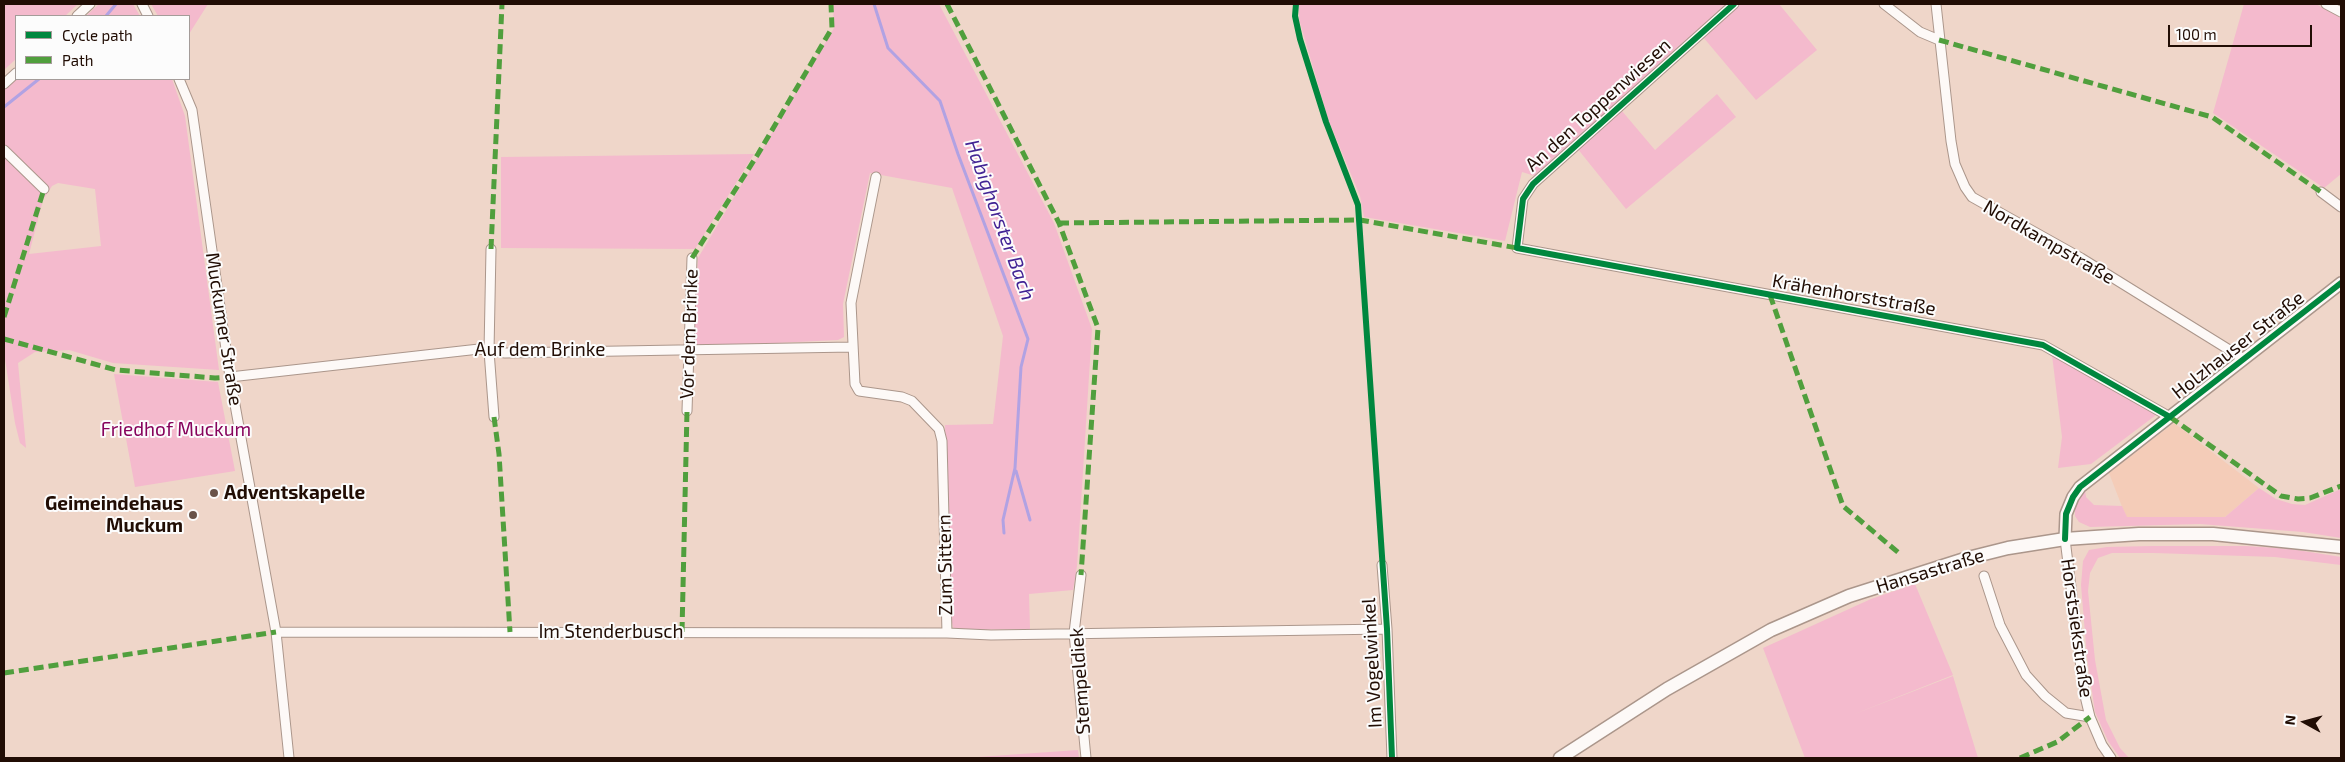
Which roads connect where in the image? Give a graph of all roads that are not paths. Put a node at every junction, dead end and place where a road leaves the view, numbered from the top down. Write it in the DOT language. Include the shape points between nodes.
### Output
graph roads {
  1 [pos="90,4"];
  2 [pos="1734,4"];
  3 [pos="1884,4"];
  4 [pos="1936,4"];
  5 [pos="2326,4"];
  6 [pos="2341,12"];
  7 [pos="78,15"];
  8 [pos="1939,40"];
  9 [pos="15,74"];
  10 [pos="179,80"];
  11 [pos="4,84"];
  12 [pos="4,150"];
  13 [pos="876,177"];
  14 [pos="44,189"];
  15 [pos="2321,192"];
  16 [pos="2341,207"];
  17 [pos="1517,248"];
  18 [pos="491,249"];
  19 [pos="692,258"];
  20 [pos="2341,283"];
  21 [pos="852,347"];
  22 [pos="688,349"];
  23 [pos="489,350"];
  24 [pos="2244,359"];
  25 [pos="230,377"];
  26 [pos="687,411"];
  27 [pos="494,417"];
  28 [pos="2170,417"];
  29 [pos="2065,540"];
  30 [pos="2341,547"];
  31 [pos="1382,565"];
  32 [pos="1081,574"];
  33 [pos="1984,576"];
  34 [pos="1387,629"];
  35 [pos="276,632"];
  36 [pos="947,633"];
  37 [pos="1074,633"];
  38 [pos="2090,717"];
  39 [pos="289,758"];
  40 [pos="1086,758"];
  41 [pos="1392,758"];
  42 [pos="1560,758"];
  43 [pos="2111,758"];
  1 -- 7 [label="street"];
  2 -- 17 [label="street, An den Toppenwiesen" via="1533,184 1523,199"];
  3 -- 8 [label="street" via="1920,32"];
  4 -- 8 [label="street, Nordkampstraße"];
  5 -- 6 [label="street"];
  8 -- 24 [label="street, Nordkampstraße" via="1955,164 1972,197 2081,258"];
  9 -- 11 [label="street"];
  10 -- 25 [label="street, Muckumer Straße" via="192,110"];
  12 -- 14 [label="street"];
  13 -- 21 [label="street, Zum Sittern" via="851,303"];
  15 -- 16 [label="street"];
  17 -- 28 [label="street, Krähenhorststraße" via="2042,345"];
  18 -- 23 [label="street"];
  19 -- 22 [label="street, Vor dem Brinke"];
  20 -- 24 [label="street, Holzhauser Straße"];
  21 -- 22 [label="street, Auf dem Brinke"];
  21 -- 36 [label="street, Zum Sittern" via="855,384 859,391 912,401 939,429 942,441"];
  22 -- 23 [label="street, Auf dem Brinke" via="504,353"];
  22 -- 26 [label="street, Vor dem Brinke"];
  23 -- 25 [label="street, Auf dem Brinke" via="456,350"];
  23 -- 27 [label="street"];
  24 -- 28 [label="street, Holzhauser Straße"];
  25 -- 35 [label="street, Muckumer Straße"];
  28 -- 29 [label="street, Holzhauser Straße" via="2080,487 2066,514"];
  29 -- 30 [label="main road, Hansastraße" via="2139,534 2213,534"];
  29 -- 38 [label="street, Horstsiekstraße"];
  29 -- 42 [label="main road, Hansastraße" via="2008,548 1968,558 1849,596 1770,630 1688,676"];
  31 -- 34 [label="street, Im Vogelwinkel"];
  32 -- 37 [label="street, Stempeldiek"];
  33 -- 38 [label="street, Horstsiekstraße" via="2000,625 2026,675 2066,713"];
  34 -- 37 [label="street, Zum Sittern"];
  34 -- 41 [label="street, Im Vogelwinkel"];
  35 -- 36 [label="street, Im Stenderbusch"];
  35 -- 39 [label="street, Muckumer Straße"];
  36 -- 37 [label="street, Zum Sittern"];
  37 -- 40 [label="street, Stempeldiek"];
  38 -- 43 [label="street, Horstsiekstraße"];
}
